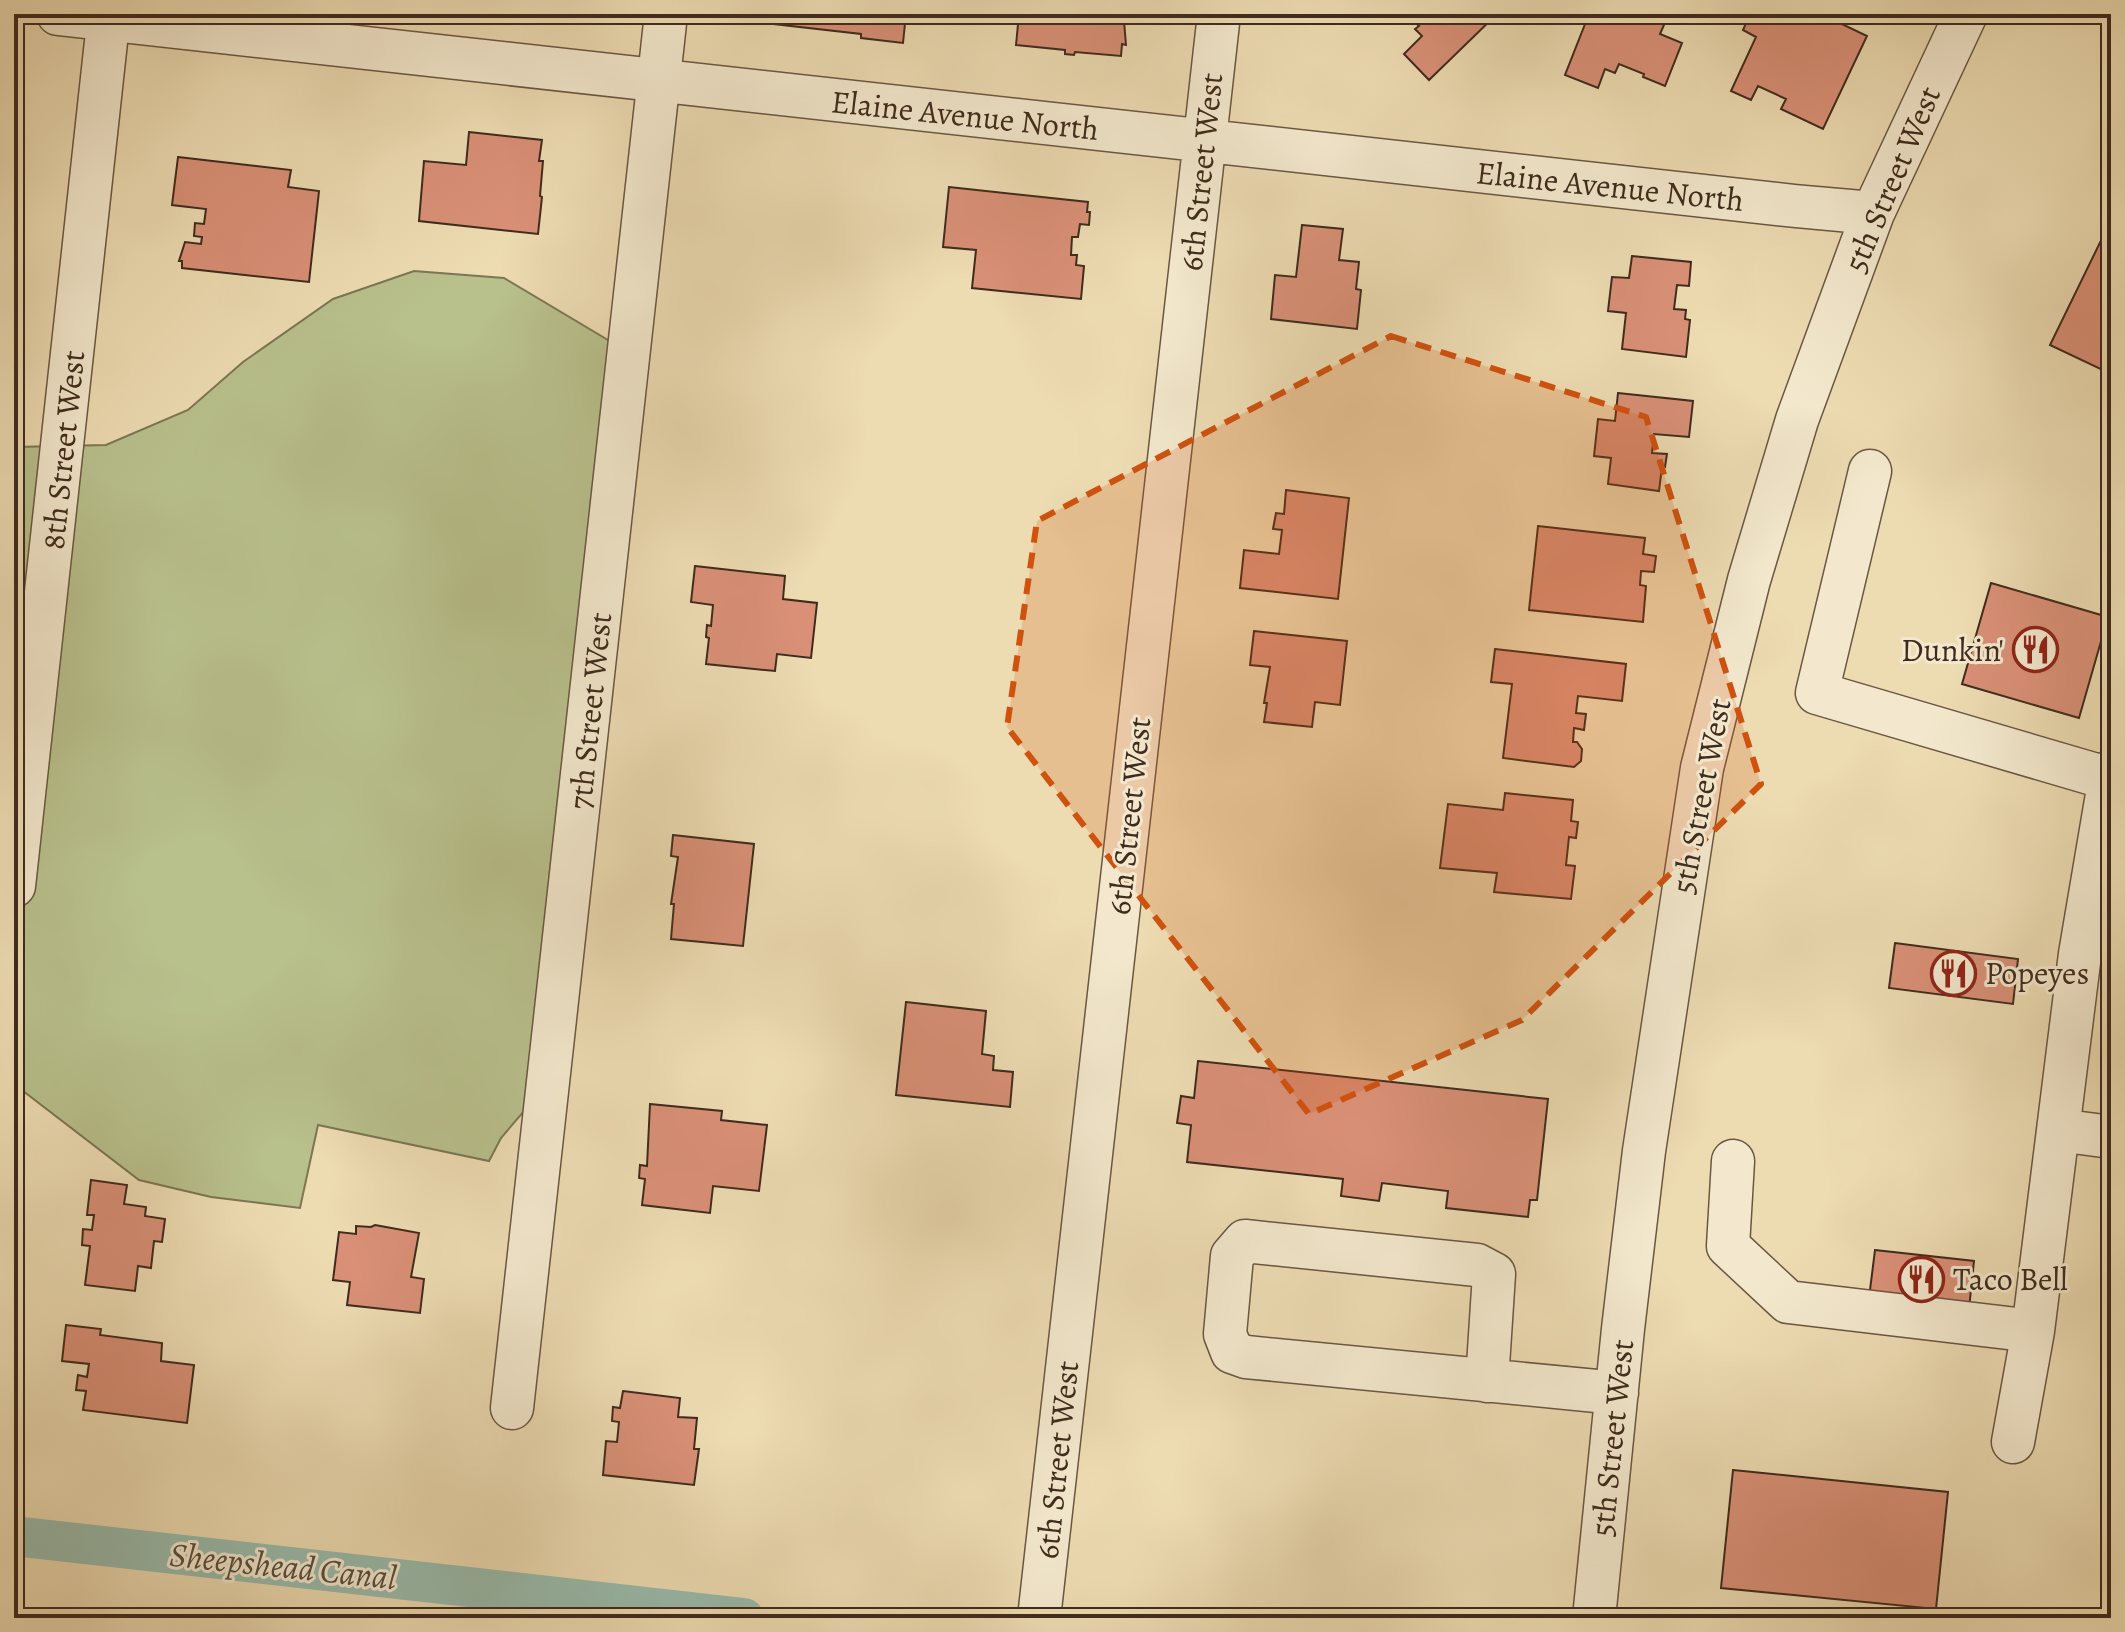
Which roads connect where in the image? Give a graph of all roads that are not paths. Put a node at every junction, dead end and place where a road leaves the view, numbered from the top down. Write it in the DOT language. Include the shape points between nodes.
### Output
graph roads {
  1 [pos="58,14"];
  2 [pos="666,14"];
  3 [pos="1219,14"];
  4 [pos="1966,14"];
  5 [pos="109,17"];
  6 [pos="658,81"];
  7 [pos="1204,141"];
  8 [pos="1873,213"];
  9 [pos="1870,471"];
  10 [pos="2110,775"];
  11 [pos="14,886"];
  12 [pos="2058,1130"];
  13 [pos="2111,1137"];
  14 [pos="1733,1161"];
  15 [pos="2033,1331"];
  16 [pos="1487,1381"];
  17 [pos="1617,1393"];
  18 [pos="512,1408"];
  19 [pos="2013,1442"];
  20 [pos="1039,1618"];
  21 [pos="1594,1618"];
  1 -- 5 [label="street, Elaine Avenue North"];
  2 -- 6 [label="street, 7th Street West"];
  3 -- 7 [label="street, 6th Street West"];
  4 -- 8 [label="street, 5th Street West"];
  5 -- 6 [label="street, Elaine Avenue North"];
  5 -- 11 [label="street, 8th Street West"];
  6 -- 7 [label="street, Elaine Avenue North"];
  6 -- 18 [label="street, 7th Street West"];
  7 -- 8 [label="street, Elaine Avenue North"];
  7 -- 20 [label="street, 6th Street West"];
  8 -- 17 [label="street, 5th Street West" via="1797,420 1749,580 1702,768 1644,1151"];
  9 -- 10 [label="street" via="1817,693"];
  10 -- 12 [label="street"];
  12 -- 13 [label="street"];
  12 -- 15 [label="street"];
  14 -- 15 [label="street" via="1728,1246 1788,1302"];
  15 -- 19 [label="street"];
  16 -- 16 [label="street" via="1232,1352 1225,1334 1232,1256 1245,1241 1477,1265 1494,1274"];
  16 -- 17 [label="street"];
  17 -- 21 [label="street, 5th Street West"];
}
